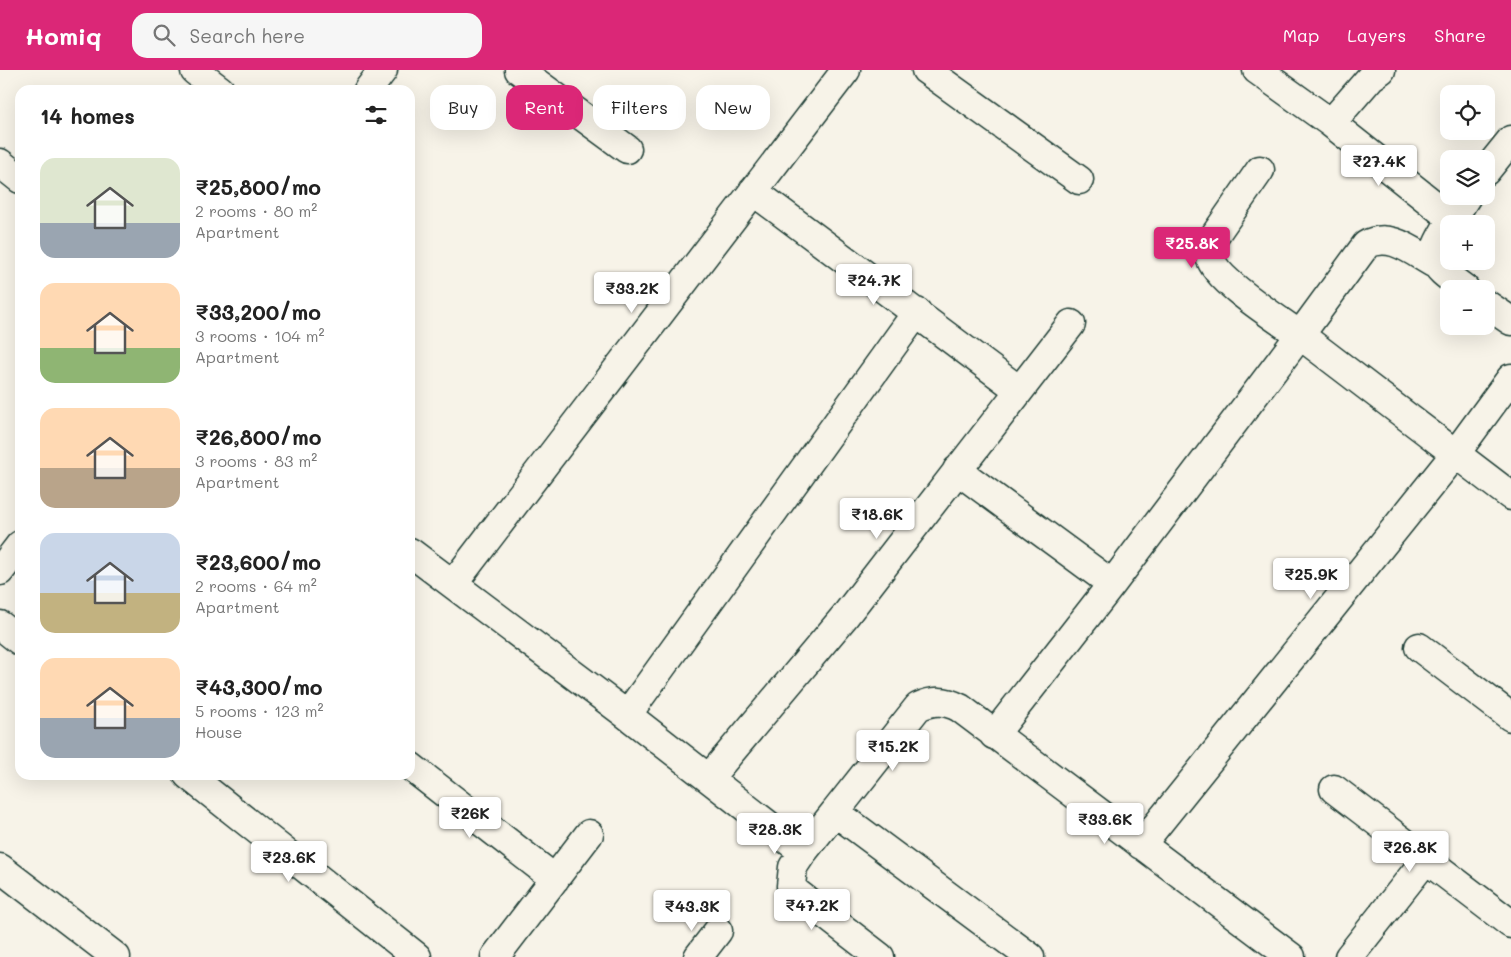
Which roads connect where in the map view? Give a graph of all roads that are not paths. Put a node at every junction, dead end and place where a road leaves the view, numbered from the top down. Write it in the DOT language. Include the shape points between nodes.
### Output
graph roads {
  1 [pos="383,70"];
  2 [pos="519,70"];
  3 [pos="846,70"];
  4 [pos="926,70"];
  5 [pos="1257,70"];
  6 [pos="1381,70"];
  7 [pos="195,71"];
  8 [pos="213,85"];
  9 [pos="372,85"];
  10 [pos="1330,123"];
  11 [pos="1511,140"];
  12 [pos="627,149"];
  13 [pos="1495,160"];
  14 [pos="0,164"];
  15 [pos="1260,170"];
  16 [pos="15,174"];
  17 [pos="1079,180"];
  18 [pos="753,191"];
  19 [pos="1442,215"];
  20 [pos="1440,241"];
  21 [pos="1435,264"];
  22 [pos="1455,280"];
  23 [pos="1495,310"];
  24 [pos="917,312"];
  25 [pos="1511,321"];
  26 [pos="1071,324"];
  27 [pos="1300,335"];
  28 [pos="1511,378"];
  29 [pos="1019,390"];
  30 [pos="1456,452"];
  31 [pos="957,470"];
  32 [pos="1511,496"];
  33 [pos="12,544"];
  34 [pos="415,556"];
  35 [pos="0,571"];
  36 [pos="452,584"];
  37 [pos="1112,584"];
  38 [pos="0,625"];
  39 [pos="15,637"];
  40 [pos="1419,648"];
  41 [pos="627,715"];
  42 [pos="1511,717"];
  43 [pos="994,735"];
  44 [pos="415,770"];
  45 [pos="710,778"];
  46 [pos="194,780"];
  47 [pos="1334,789"];
  48 [pos="835,812"];
  49 [pos="589,834"];
  50 [pos="1141,846"];
  51 [pos="803,852"];
  52 [pos="1426,858"];
  53 [pos="0,868"];
  54 [pos="555,879"];
  55 [pos="1511,924"];
  56 [pos="718,931"];
  57 [pos="116,957"];
  58 [pos="417,957"];
  59 [pos="495,957"];
  60 [pos="698,957"];
  61 [pos="880,957"];
  62 [pos="1030,957"];
  63 [pos="1290,957"];
  64 [pos="1349,957"];
  1 -- 9 [label="street"];
  2 -- 12 [label="street"];
  3 -- 18 [label="street"];
  4 -- 17 [label="street"];
  5 -- 10 [label="street"];
  6 -- 10 [label="street"];
  7 -- 8 [label="street"];
  10 -- 19 [label="street"];
  11 -- 13 [label="street"];
  14 -- 16 [label="street"];
  15 -- 27 [label="street" via="1215,235 1210,256 1214,266 1232,285"];
  18 -- 24 [label="street"];
  18 -- 36 [label="street"];
  20 -- 21 [label="street" via="1433,254"];
  21 -- 22 [label="street"];
  21 -- 27 [label="street" via="1386,239 1366,245"];
  23 -- 25 [label="street"];
  24 -- 29 [label="street"];
  24 -- 41 [label="street"];
  26 -- 29 [label="street"];
  27 -- 30 [label="street"];
  27 -- 37 [label="street"];
  28 -- 30 [label="street"];
  29 -- 31 [label="street"];
  30 -- 32 [label="street"];
  30 -- 50 [label="street"];
  31 -- 37 [label="street"];
  31 -- 45 [label="street" via="845,616"];
  33 -- 35 [label="street"];
  34 -- 36 [label="street"];
  36 -- 41 [label="street"];
  37 -- 43 [label="street"];
  38 -- 39 [label="street"];
  40 -- 42 [label="street"];
  41 -- 45 [label="street"];
  43 -- 48 [label="street" via="949,702 918,707"];
  43 -- 50 [label="street"];
  44 -- 54 [label="street"];
  45 -- 51 [label="street"];
  46 -- 58 [label="street"];
  47 -- 52 [label="street"];
  48 -- 51 [label="street"];
  48 -- 62 [label="street"];
  49 -- 54 [label="street"];
  50 -- 63 [label="street"];
  51 -- 61 [label="street" via="793,866 791,886"];
  52 -- 55 [label="street"];
  52 -- 64 [label="street"];
  53 -- 57 [label="street"];
  54 -- 59 [label="street"];
  56 -- 60 [label="street"];
}
